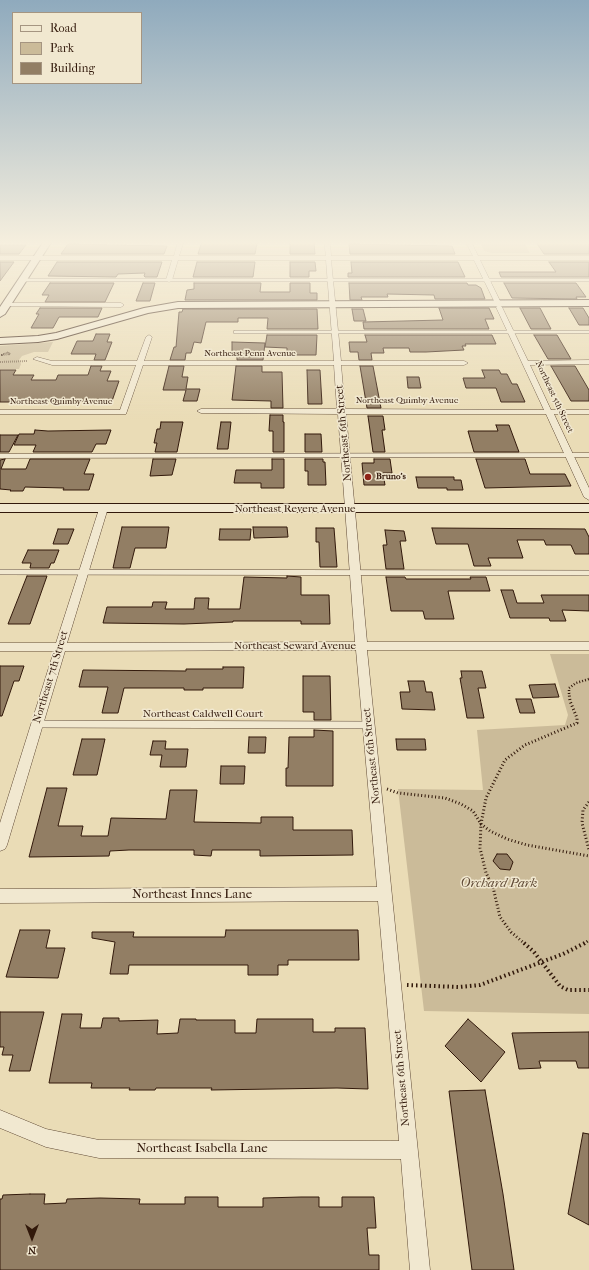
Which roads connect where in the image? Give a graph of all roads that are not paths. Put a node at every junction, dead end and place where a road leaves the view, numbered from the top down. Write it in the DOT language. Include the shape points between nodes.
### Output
graph roads {
  1 [pos="10,300"];
  2 [pos="332,300"];
  3 [pos="496,300"];
  4 [pos="589,303"];
  5 [pos="121,305"];
  6 [pos="332,305"];
  7 [pos="498,305"];
  8 [pos="6,306"];
  9 [pos="589,307"];
  10 [pos="0,314"];
  11 [pos="235,332"];
  12 [pos="334,332"];
  13 [pos="511,332"];
  14 [pos="589,332"];
  15 [pos="149,337"];
  16 [pos="0,341"];
  17 [pos="36,359"];
  18 [pos="589,362"];
  19 [pos="140,363"];
  20 [pos="338,363"];
  21 [pos="464,363"];
  22 [pos="526,363"];
  23 [pos="201,411"];
  24 [pos="342,411"];
  25 [pos="0,412"];
  26 [pos="550,412"];
  27 [pos="589,412"];
  28 [pos="569,454"];
  29 [pos="589,455"];
  30 [pos="0,456"];
  31 [pos="345,456"];
  32 [pos="589,497"];
  33 [pos="0,508"];
  34 [pos="103,508"];
  35 [pos="589,508"];
  36 [pos="350,509"];
  37 [pos="0,572"];
  38 [pos="84,572"];
  39 [pos="355,572"];
  40 [pos="589,573"];
  41 [pos="60,646"];
  42 [pos="362,646"];
  43 [pos="589,646"];
  44 [pos="0,647"];
  45 [pos="37,724"];
  46 [pos="368,725"];
  47 [pos="0,845"];
  48 [pos="385,894"];
  49 [pos="0,896"];
  50 [pos="0,1119"];
  51 [pos="409,1150"];
  52 [pos="420,1270"];
  1 -- 8 [label="main road"];
  2 -- 6 [label="street, Northeast 6th Street"];
  3 -- 7 [label="street, Northeast 5th Street"];
  4 -- 7 [label="main road"];
  5 -- 8 [label="street"];
  6 -- 7 [label="main road"];
  6 -- 12 [label="street, Northeast 6th Street"];
  6 -- 16 [label="main road" via="178,305 140,311 57,336"];
  7 -- 9 [label="main road"];
  7 -- 13 [label="street, Northeast 5th Street"];
  8 -- 10 [label="main road"];
  11 -- 12 [label="lane"];
  12 -- 13 [label="lane"];
  12 -- 20 [label="street, Northeast 6th Street"];
  13 -- 14 [label="lane"];
  13 -- 22 [label="street, Northeast 5th Street"];
  15 -- 19 [label="street"];
  17 -- 19 [label="street, Northeast Penn Avenue" via="52,363"];
  18 -- 22 [label="street"];
  19 -- 20 [label="street, Northeast Penn Avenue"];
  19 -- 25 [label="street, Northeast Quimby Avenue" via="123,412"];
  20 -- 21 [label="street, Northeast Penn Avenue"];
  20 -- 24 [label="street, Northeast 6th Street"];
  22 -- 26 [label="street, Northeast 5th Street"];
  23 -- 24 [label="street, Northeast Quimby Avenue"];
  24 -- 26 [label="street, Northeast Quimby Avenue"];
  24 -- 31 [label="street, Northeast 6th Street"];
  26 -- 27 [label="street, Northeast Quimby Avenue"];
  26 -- 28 [label="street, Northeast 5th Street"];
  28 -- 29 [label="lane"];
  28 -- 31 [label="lane"];
  28 -- 32 [label="street, Northeast 5th Street"];
  30 -- 31 [label="lane"];
  31 -- 36 [label="street, Northeast 6th Street"];
  33 -- 34 [label="main road, Northeast Revere Avenue"];
  34 -- 36 [label="main road, Northeast Revere Avenue"];
  34 -- 38 [label="street, Northeast 7th Street"];
  35 -- 36 [label="main road, Northeast Revere Avenue"];
  36 -- 39 [label="street, Northeast 6th Street"];
  37 -- 38 [label="lane"];
  38 -- 39 [label="lane"];
  38 -- 41 [label="street, Northeast 7th Street"];
  39 -- 40 [label="lane"];
  39 -- 42 [label="street, Northeast 6th Street"];
  41 -- 42 [label="street, Northeast Seward Avenue"];
  41 -- 44 [label="street, Northeast Seward Avenue"];
  41 -- 45 [label="street, Northeast 7th Street"];
  42 -- 43 [label="street, Northeast Seward Avenue"];
  42 -- 46 [label="street, Northeast 6th Street"];
  45 -- 46 [label="lane, Northeast Caldwell Court"];
  45 -- 47 [label="street, Northeast 7th Street"];
  46 -- 48 [label="street, Northeast 6th Street"];
  48 -- 49 [label="street, Northeast Innes Lane"];
  48 -- 51 [label="street, Northeast 6th Street"];
  50 -- 51 [label="street, Northeast Isabella Lane" via="46,1138 99,1149"];
  51 -- 52 [label="street, Northeast 6th Street"];
}
